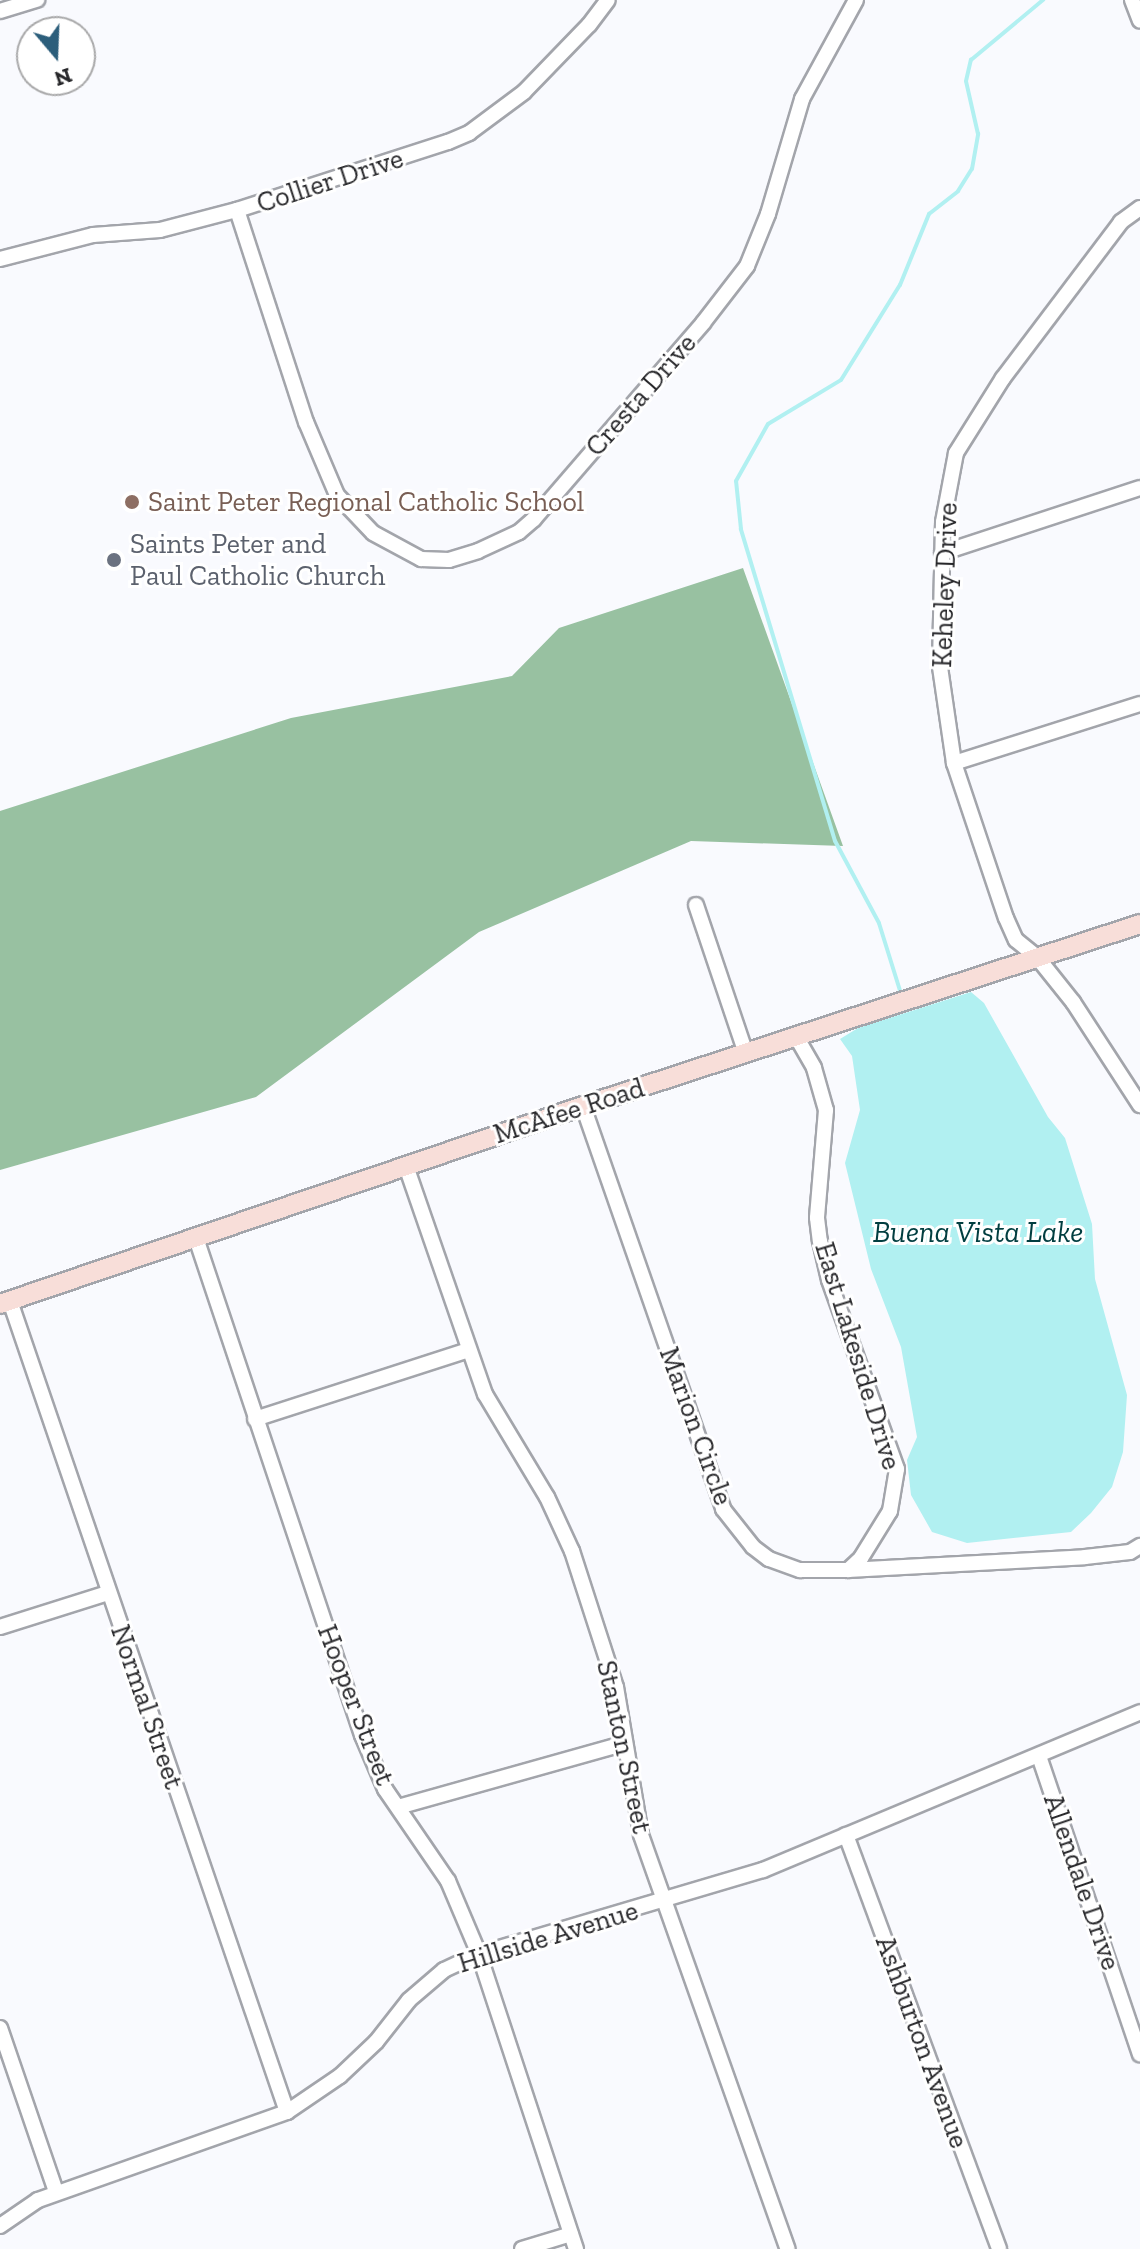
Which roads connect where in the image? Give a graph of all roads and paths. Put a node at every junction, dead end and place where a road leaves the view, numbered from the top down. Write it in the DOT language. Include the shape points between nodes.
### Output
graph roads {
  1 [pos="37,0"];
  2 [pos="608,0"];
  3 [pos="856,0"];
  4 [pos="1132,0"];
  5 [pos="0,11"];
  6 [pos="1140,21"];
  7 [pos="1140,208"];
  8 [pos="237,210"];
  9 [pos="0,259"];
  10 [pos="1140,488"];
  11 [pos="942,553"];
  12 [pos="1140,704"];
  13 [pos="954,763"];
  14 [pos="696,905"];
  15 [pos="1140,924"];
  16 [pos="1037,957"];
  17 [pos="797,1038"];
  18 [pos="746,1054"];
  19 [pos="1140,1105"];
  20 [pos="583,1106"];
  21 [pos="406,1166"];
  22 [pos="196,1238"];
  23 [pos="5,1302"];
  24 [pos="468,1350"];
  25 [pos="255,1419"];
  26 [pos="1140,1546"];
  27 [pos="848,1570"];
  28 [pos="108,1593"];
  29 [pos="0,1627"];
  30 [pos="1140,1712"];
  31 [pos="625,1743"];
  32 [pos="1039,1756"];
  33 [pos="398,1807"];
  34 [pos="846,1835"];
  35 [pos="665,1901"];
  36 [pos="479,1954"];
  37 [pos="0,2028"];
  38 [pos="1140,2054"];
  39 [pos="287,2112"];
  40 [pos="56,2192"];
  41 [pos="0,2226"];
  42 [pos="574,2242"];
  43 [pos="522,2249"];
  44 [pos="788,2249"];
  45 [pos="999,2249"];
  1 -- 5 [label="street"];
  2 -- 8 [label="street, Collier Drive" via="524,92 469,133"];
  3 -- 8 [label="street, Cresta Drive" via="802,99 747,266 534,519 478,551 449,560 421,559 373,533 337,495 306,422"];
  4 -- 6 [label="street"];
  7 -- 11 [label="street, Keheley Drive" via="1121,222 1012,366 956,453"];
  8 -- 9 [label="street, Collier Drive" via="160,230 46,244"];
  10 -- 11 [label="street"];
  11 -- 13 [label="street, Keheley Drive" via="940,667"];
  12 -- 13 [label="street"];
  13 -- 16 [label="street, Keheley Drive" via="1006,918 1016,940"];
  14 -- 18 [label="street"];
  15 -- 16 [label="street, McAfee Road"];
  16 -- 17 [label="street, McAfee Road"];
  16 -- 19 [label="street, Keheley Drive"];
  17 -- 18 [label="street, McAfee Road"];
  17 -- 27 [label="street, East Lakeside Drive" via="814,1068 826,1110 817,1218 829,1280 897,1469 890,1511"];
  18 -- 20 [label="street, McAfee Road"];
  20 -- 21 [label="street, McAfee Road"];
  20 -- 27 [label="street, Marion Circle" via="723,1509 741,1535 769,1559 800,1570"];
  21 -- 22 [label="street, McAfee Road"];
  21 -- 24 [label="street, Stanton Street"];
  22 -- 23 [label="street, McAfee Road"];
  22 -- 25 [label="street, Hooper Street"];
  23 -- 28 [label="street, Normal Street"];
  24 -- 25 [label="street"];
  24 -- 31 [label="street, Stanton Street" via="485,1394 568,1540 616,1687"];
  25 -- 33 [label="street, Hooper Street" via="366,1746"];
  26 -- 27 [label="street, Marion Circle" via="1085,1557"];
  28 -- 29 [label="street"];
  28 -- 39 [label="street, Normal Street"];
  30 -- 32 [label="street, Hillside Avenue"];
  31 -- 33 [label="street"];
  31 -- 35 [label="street, Stanton Street" via="641,1835"];
  32 -- 34 [label="street, Hillside Avenue"];
  32 -- 38 [label="street, Allendale Drive"];
  33 -- 36 [label="street, Hooper Street" via="448,1881"];
  34 -- 35 [label="street, Hillside Avenue" via="763,1870"];
  34 -- 45 [label="street, Ashburton Avenue"];
  35 -- 36 [label="street, Hillside Avenue"];
  35 -- 44 [label="street, Stanton Street"];
  36 -- 39 [label="street, Hillside Avenue" via="444,1970 340,2076"];
  36 -- 42 [label="street, Hooper Street"];
  37 -- 40 [label="street"];
  39 -- 40 [label="street, Hillside Avenue"];
  40 -- 41 [label="street, Hillside Avenue"];
  42 -- 43 [label="street"];
}
